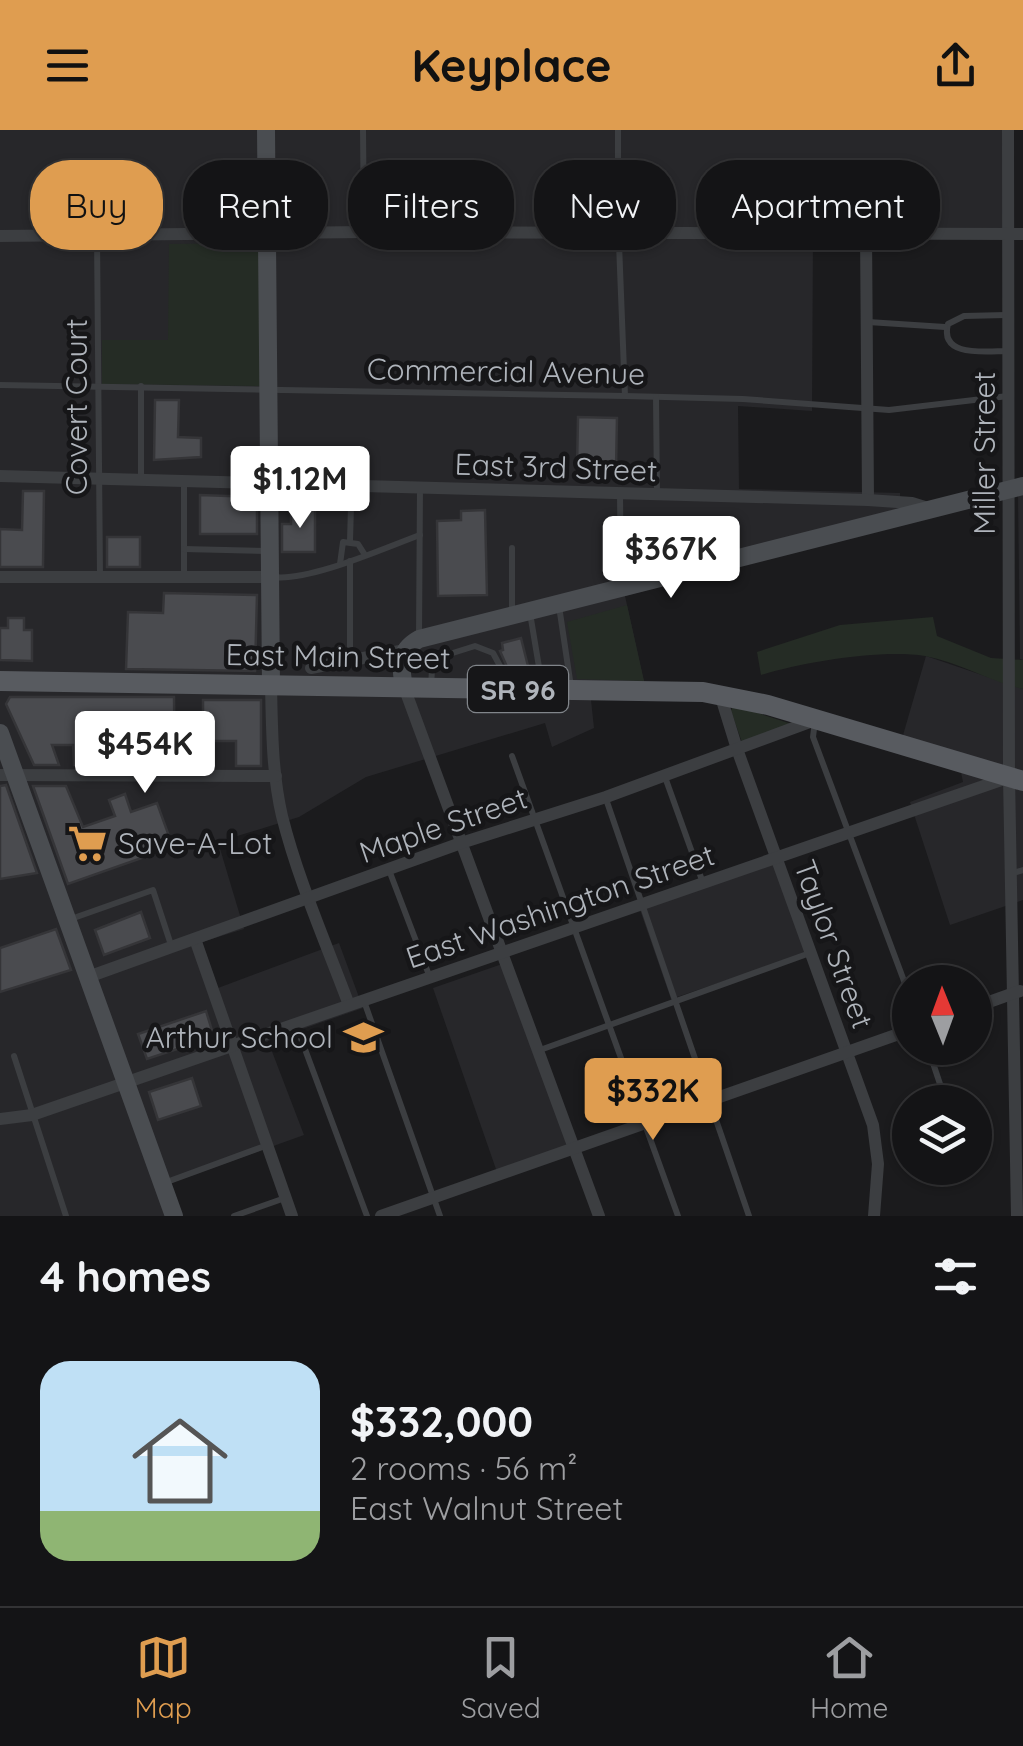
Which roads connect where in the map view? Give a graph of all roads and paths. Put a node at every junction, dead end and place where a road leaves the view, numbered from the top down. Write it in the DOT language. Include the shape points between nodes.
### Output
graph roads {
  1 [pos="266,130"];
  2 [pos="362,130"];
  3 [pos="618,130"];
  4 [pos="1008,130"];
  5 [pos="266,160"];
  6 [pos="363,160"];
  7 [pos="619,160"];
  8 [pos="940,233"];
  9 [pos="1017,234"];
  10 [pos="0,236"];
  11 [pos="30,236"];
  12 [pos="98,250"];
  13 [pos="266,250"];
  14 [pos="621,250"];
  15 [pos="866,250"];
  16 [pos="1010,315"];
  17 [pos="867,322"];
  18 [pos="946,326"];
  19 [pos="1010,351"];
  20 [pos="0,384"];
  21 [pos="98,386"];
  22 [pos="141,386"];
  23 [pos="267,388"];
  24 [pos="625,396"];
  25 [pos="1009,396"];
  26 [pos="656,397"];
  27 [pos="868,410"];
  28 [pos="0,476"];
  29 [pos="98,479"];
  30 [pos="141,480"];
  31 [pos="184,481"];
  32 [pos="268,483"];
  33 [pos="342,485"];
  34 [pos="420,488"];
  35 [pos="1016,488"];
  36 [pos="620,495"];
  37 [pos="657,495"];
  38 [pos="868,500"];
  39 [pos="930,509"];
  40 [pos="420,535"];
  41 [pos="350,541"];
  42 [pos="512,548"];
  43 [pos="184,549"];
  44 [pos="268,550"];
  45 [pos="365,555"];
  46 [pos="350,560"];
  47 [pos="340,564"];
  48 [pos="269,576"];
  49 [pos="0,577"];
  50 [pos="184,577"];
  51 [pos="100,578"];
  52 [pos="621,589"];
  53 [pos="559,604"];
  54 [pos="521,614"];
  55 [pos="1016,626"];
  56 [pos="412,645"];
  57 [pos="350,658"];
  58 [pos="311,668"];
  59 [pos="0,681"];
  60 [pos="271,685"];
  61 [pos="404,687"];
  62 [pos="431,687"];
  63 [pos="502,688"];
  64 [pos="542,689"];
  65 [pos="571,689"];
  66 [pos="720,694"];
  67 [pos="1016,703"];
  68 [pos="815,720"];
  69 [pos="0,732"];
  70 [pos="736,750"];
  71 [pos="512,756"];
  72 [pos="7,774"];
  73 [pos="276,776"];
  74 [pos="664,776"];
  75 [pos="1016,779"];
  76 [pos="606,798"];
  77 [pos="1017,814"];
  78 [pos="535,820"];
  79 [pos="848,833"];
  80 [pos="461,843"];
  81 [pos="775,858"];
  82 [pos="388,869"];
  83 [pos="1018,871"];
  84 [pos="704,883"];
  85 [pos="309,898"];
  86 [pos="642,904"];
  87 [pos="67,920"];
  88 [pos="574,928"];
  89 [pos="195,940"];
  90 [pos="172,948"];
  91 [pos="504,952"];
  92 [pos="812,952"];
  93 [pos="898,965"];
  94 [pos="88,977"];
  95 [pos="430,977"];
  96 [pos="1019,992"];
  97 [pos="364,1000"];
  98 [pos="992,1001"];
  99 [pos="676,1002"];
  100 [pos="350,1005"];
  101 [pos="296,1023"];
  102 [pos="610,1026"];
  103 [pos="892,1036"];
  104 [pos="234,1045"];
  105 [pos="539,1050"];
  106 [pos="847,1052"];
  107 [pos="14,1056"];
  108 [pos="127,1082"];
  109 [pos="710,1100"];
  110 [pos="32,1115"];
  111 [pos="0,1119"];
  112 [pos="645,1123"];
  113 [pos="266,1146"];
  114 [pos="574,1148"];
  115 [pos="163,1183"];
  116 [pos="286,1198"];
  117 [pos="433,1198"];
  118 [pos="1016,1214"];
  119 [pos="66,1216"];
  120 [pos="174,1216"];
  121 [pos="234,1216"];
  122 [pos="292,1216"];
  123 [pos="367,1216"];
  124 [pos="381,1216"];
  125 [pos="440,1216"];
  126 [pos="599,1216"];
  127 [pos="678,1216"];
  128 [pos="749,1216"];
  129 [pos="874,1216"];
  1 -- 5 [label="main road"];
  2 -- 6 [label="lane"];
  3 -- 7 [label="lane"];
  4 -- 9 [label="street, Miller Street"];
  8 -- 9 [label="street"];
  9 -- 16 [label="street, Miller Street"];
  10 -- 11 [label="street"];
  12 -- 21 [label="lane, Covert Court"];
  13 -- 23 [label="main road"];
  14 -- 24 [label="lane"];
  15 -- 17 [label="street"];
  16 -- 18 [label="lane" via="964,316"];
  16 -- 19 [label="street, Miller Street"];
  17 -- 18 [label="lane"];
  17 -- 27 [label="street"];
  18 -- 19 [label="lane" via="950,343 960,350"];
  19 -- 25 [label="street, Miller Street"];
  20 -- 21 [label="lane, Commercial Avenue"];
  21 -- 22 [label="lane, Commercial Avenue"];
  21 -- 29 [label="lane, Covert Court"];
  22 -- 23 [label="lane, Commercial Avenue"];
  22 -- 30 [label="lane"];
  23 -- 24 [label="lane, Commercial Avenue"];
  23 -- 32 [label="main road"];
  24 -- 26 [label="lane, Commercial Avenue"];
  25 -- 27 [label="lane, Commercial Avenue"];
  25 -- 35 [label="street, Miller Street"];
  26 -- 27 [label="lane, Commercial Avenue"];
  26 -- 37 [label="lane"];
  27 -- 38 [label="street"];
  28 -- 29 [label="street, East 3rd Street"];
  29 -- 30 [label="street, East 3rd Street"];
  29 -- 51 [label="lane, Covert Court"];
  30 -- 31 [label="street, East 3rd Street"];
  31 -- 32 [label="street, East 3rd Street"];
  31 -- 43 [label="lane"];
  32 -- 33 [label="street, East 3rd Street"];
  32 -- 44 [label="main road"];
  33 -- 34 [label="street, East 3rd Street"];
  33 -- 41 [label="lane" via="352,506"];
  34 -- 36 [label="street, East 3rd Street"];
  34 -- 40 [label="lane"];
  35 -- 39 [label="main road"];
  35 -- 55 [label="street, Miller Street"];
  36 -- 37 [label="street, East 3rd Street"];
  36 -- 52 [label="lane"];
  37 -- 38 [label="street, East 3rd Street"];
  38 -- 39 [label="street, East 3rd Street"];
  39 -- 52 [label="main road"];
  40 -- 45 [label="lane"];
  40 -- 56 [label="lane"];
  41 -- 45 [label="lane"];
  41 -- 47 [label="lane" via="340,544"];
  42 -- 54 [label="lane"];
  43 -- 44 [label="lane"];
  43 -- 50 [label="lane"];
  44 -- 48 [label="main road"];
  45 -- 46 [label="lane"];
  46 -- 47 [label="lane"];
  46 -- 57 [label="lane"];
  47 -- 48 [label="lane" via="284,579"];
  48 -- 50 [label="street"];
  48 -- 60 [label="main road"];
  49 -- 51 [label="street"];
  50 -- 51 [label="street"];
  52 -- 53 [label="main road"];
  53 -- 54 [label="main road"];
  53 -- 65 [label="lane"];
  54 -- 56 [label="main road"];
  54 -- 64 [label="lane"];
  55 -- 67 [label="street, Miller Street"];
  56 -- 57 [label="street"];
  56 -- 61 [label="main road" via="400,659"];
  57 -- 58 [label="street"];
  59 -- 60 [label="main road, East Main Street / SR 96"];
  60 -- 61 [label="main road, East Main Street / SR 96"];
  60 -- 73 [label="street"];
  61 -- 62 [label="main road, East Main Street / SR 96"];
  61 -- 80 [label="street"];
  62 -- 63 [label="main road, East Main Street / SR 96"];
  62 -- 63 [label="lane" via="440,657 475,646 498,661"];
  63 -- 64 [label="main road, East Main Street / SR 96"];
  64 -- 65 [label="main road, East Main Street / SR 96"];
  65 -- 66 [label="main road, East Main Street / SR 96"];
  66 -- 68 [label="main road, East Main Street / SR 96"];
  66 -- 70 [label="street, Taylor Street"];
  67 -- 75 [label="street, Miller Street"];
  68 -- 70 [label="street, Maple Street"];
  68 -- 75 [label="main road, East Main Street / SR 96"];
  68 -- 79 [label="lane" via="813,737"];
  69 -- 72 [label="main road"];
  70 -- 74 [label="street, Maple Street"];
  70 -- 81 [label="street, Taylor Street"];
  71 -- 78 [label="lane"];
  72 -- 73 [label="street"];
  72 -- 87 [label="main road"];
  73 -- 85 [label="street"];
  74 -- 76 [label="street, Maple Street"];
  74 -- 84 [label="lane"];
  75 -- 77 [label="street, Miller Street"];
  75 -- 79 [label="street, East Washington Street"];
  76 -- 78 [label="street, Maple Street"];
  76 -- 86 [label="lane"];
  77 -- 83 [label="street, Miller Street"];
  78 -- 80 [label="street, Maple Street"];
  78 -- 88 [label="lane"];
  79 -- 81 [label="street, East Washington Street"];
  79 -- 93 [label="lane"];
  80 -- 82 [label="street, Maple Street"];
  80 -- 91 [label="street"];
  81 -- 84 [label="street, East Washington Street"];
  81 -- 92 [label="street, Taylor Street"];
  82 -- 85 [label="street, Maple Street"];
  82 -- 95 [label="lane"];
  83 -- 96 [label="street, Miller Street"];
  84 -- 86 [label="street, East Washington Street"];
  85 -- 89 [label="street, Maple Street"];
  85 -- 100 [label="street"];
  86 -- 88 [label="street, East Washington Street"];
  86 -- 99 [label="lane"];
  87 -- 90 [label="lane" via="153,890"];
  87 -- 94 [label="main road"];
  88 -- 91 [label="street, East Washington Street"];
  88 -- 102 [label="lane"];
  89 -- 90 [label="street, Maple Street"];
  89 -- 104 [label="street"];
  90 -- 94 [label="street, Maple Street"];
  91 -- 95 [label="street, East Washington Street"];
  91 -- 105 [label="street"];
  92 -- 99 [label="lane"];
  92 -- 106 [label="street, Taylor Street"];
  94 -- 108 [label="main road"];
  95 -- 97 [label="street, East Washington Street"];
  96 -- 98 [label="street"];
  96 -- 118 [label="street, Miller Street"];
  97 -- 100 [label="street, East Washington Street"];
  97 -- 117 [label="lane"];
  99 -- 102 [label="lane"];
  99 -- 109 [label="lane"];
  100 -- 101 [label="street, East Washington Street"];
  101 -- 104 [label="street, East Washington Street"];
  101 -- 123 [label="lane"];
  102 -- 105 [label="lane"];
  102 -- 112 [label="lane"];
  103 -- 106 [label="street"];
  104 -- 108 [label="street, East Washington Street"];
  104 -- 113 [label="street"];
  105 -- 114 [label="street"];
  106 -- 109 [label="street"];
  106 -- 129 [label="street, Taylor Street" via="876,1142"];
  107 -- 110 [label="lane"];
  108 -- 110 [label="street, East Washington Street"];
  108 -- 115 [label="main road"];
  109 -- 112 [label="street"];
  109 -- 128 [label="lane"];
  110 -- 111 [label="street, East Washington Street"];
  110 -- 119 [label="lane"];
  112 -- 114 [label="street"];
  112 -- 127 [label="lane"];
  113 -- 115 [label="lane"];
  113 -- 116 [label="street"];
  114 -- 117 [label="street"];
  114 -- 126 [label="street"];
  115 -- 120 [label="main road"];
  116 -- 121 [label="lane"];
  116 -- 122 [label="street"];
  117 -- 124 [label="street"];
  117 -- 125 [label="lane"];
}
